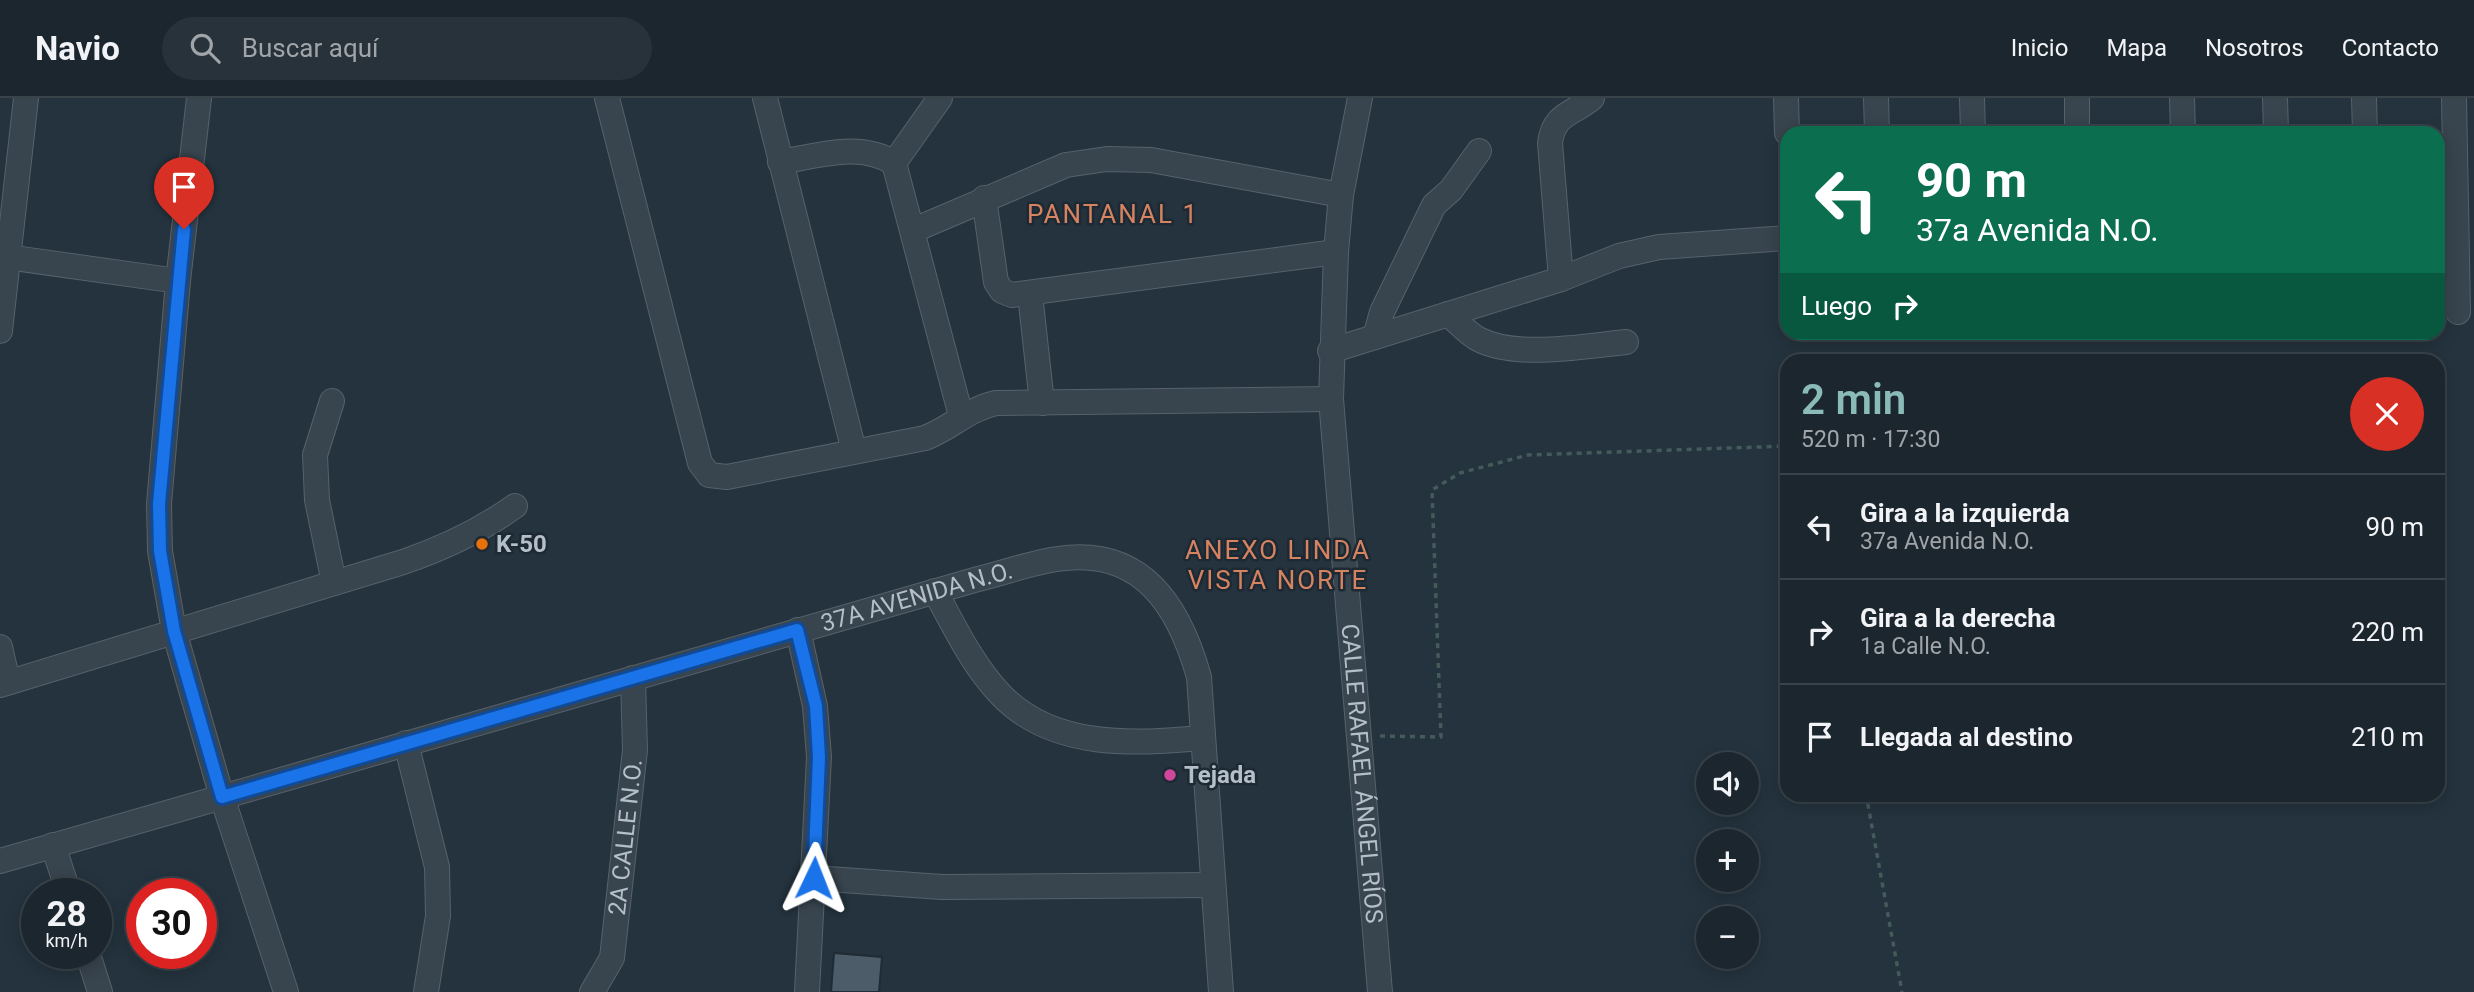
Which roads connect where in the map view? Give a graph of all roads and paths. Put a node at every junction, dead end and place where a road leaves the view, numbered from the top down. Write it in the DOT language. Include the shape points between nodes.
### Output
graph roads {
  1 [pos="26,98"];
  2 [pos="199,98"];
  3 [pos="607,98"];
  4 [pos="765,98"];
  5 [pos="940,98"];
  6 [pos="1360,98"];
  7 [pos="1592,98"];
  8 [pos="1786,98"];
  9 [pos="1876,98"];
  10 [pos="1972,98"];
  11 [pos="2077,98"];
  12 [pos="2182,98"];
  13 [pos="2275,98"];
  14 [pos="2364,98"];
  15 [pos="2454,98"];
  16 [pos="2461,98"];
  17 [pos="2474,106"];
  18 [pos="1787,126"];
  19 [pos="1877,126"];
  20 [pos="1973,126"];
  21 [pos="2077,126"];
  22 [pos="2183,126"];
  23 [pos="2276,126"];
  24 [pos="2365,126"];
  25 [pos="1479,151"];
  26 [pos="780,162"];
  27 [pos="894,163"];
  28 [pos="1341,195"];
  29 [pos="984,198"];
  30 [pos="914,230"];
  31 [pos="1780,238"];
  32 [pos="1336,251"];
  33 [pos="4,257"];
  34 [pos="1561,279"];
  35 [pos="178,281"];
  36 [pos="1030,294"];
  37 [pos="2457,311"];
  38 [pos="1448,314"];
  39 [pos="0,331"];
  40 [pos="1374,337"];
  41 [pos="1626,342"];
  42 [pos="1331,351"];
  43 [pos="1331,399"];
  44 [pos="332,401"];
  45 [pos="1042,403"];
  46 [pos="961,416"];
  47 [pos="1780,446"];
  48 [pos="854,451"];
  49 [pos="515,506"];
  50 [pos="334,583"];
  51 [pos="935,591"];
  52 [pos="797,630"];
  53 [pos="174,631"];
  54 [pos="0,647"];
  55 [pos="633,678"];
  56 [pos="4,684"];
  57 [pos="1358,735"];
  58 [pos="1202,738"];
  59 [pos="406,743"];
  60 [pos="222,797"];
  61 [pos="1867,802"];
  62 [pos="53,845"];
  63 [pos="0,861"];
  64 [pos="64,878"];
  65 [pos="814,878"];
  66 [pos="1212,885"];
  67 [pos="93,969"];
  68 [pos="100,992"];
  69 [pos="286,992"];
  70 [pos="426,992"];
  71 [pos="592,992"];
  72 [pos="807,992"];
  73 [pos="1221,992"];
  74 [pos="1380,992"];
  75 [pos="1902,992"];
  1 -- 33 [label="street"];
  2 -- 35 [label="street"];
  3 -- 48 [label="street" via="700,463 709,475 727,477"];
  4 -- 26 [label="street"];
  5 -- 27 [label="street"];
  6 -- 28 [label="street, CALLE RAFAEL ÁNGEL RÍOS"];
  7 -- 34 [label="street" via="1552,128"];
  8 -- 18 [label="street"];
  9 -- 19 [label="street"];
  10 -- 20 [label="street"];
  11 -- 21 [label="street"];
  12 -- 22 [label="street"];
  13 -- 23 [label="street"];
  14 -- 24 [label="street"];
  15 -- 37 [label="street"];
  16 -- 17 [label="street"];
  25 -- 40 [label="street" via="1434,205"];
  26 -- 27 [label="street" via="858,151 878,153"];
  26 -- 48 [label="street"];
  27 -- 30 [label="street"];
  28 -- 29 [label="street" via="1151,160 1107,159 1066,165"];
  28 -- 32 [label="street, CALLE RAFAEL ÁNGEL RÍOS"];
  29 -- 30 [label="street"];
  29 -- 36 [label="street" via="996,282 1012,295"];
  30 -- 46 [label="street"];
  31 -- 34 [label="street" via="1659,247 1619,256"];
  32 -- 36 [label="street"];
  32 -- 42 [label="street, CALLE RAFAEL ÁNGEL RÍOS"];
  33 -- 35 [label="street"];
  33 -- 39 [label="street"];
  34 -- 38 [label="street"];
  35 -- 53 [label="street" via="159,504 160,551"];
  36 -- 45 [label="street"];
  38 -- 40 [label="street"];
  38 -- 41 [label="street" via="1477,339 1499,346 1539,349"];
  40 -- 42 [label="street"];
  42 -- 43 [label="street, CALLE RAFAEL ÁNGEL RÍOS"];
  43 -- 45 [label="street"];
  43 -- 57 [label="street, CALLE RAFAEL ÁNGEL RÍOS"];
  44 -- 50 [label="street" via="315,455 317,500"];
  45 -- 46 [label="street" via="996,403"];
  46 -- 48 [label="street" via="945,431 925,438"];
  47 -- 57 [label="path" via="1528,455 1460,473 1432,490 1441,737"];
  49 -- 50 [label="street" via="441,549"];
  50 -- 53 [label="street"];
  51 -- 52 [label="street, 37A AVENIDA N.O."];
  51 -- 58 [label="street" via="971,655 1000,694 1027,718 1060,732 1098,740 1142,743"];
  51 -- 58 [label="street, 37A AVENIDA N.O." via="1058,559 1093,559 1127,568 1153,585 1175,611 1189,641 1199,677"];
  52 -- 55 [label="street, 37A AVENIDA N.O."];
  52 -- 65 [label="street" via="816,706 819,757"];
  53 -- 56 [label="street"];
  53 -- 60 [label="street"];
  54 -- 56 [label="street"];
  55 -- 59 [label="street, 37A AVENIDA N.O."];
  55 -- 71 [label="street, 2A CALLE N.O." via="635,750 612,958"];
  57 -- 74 [label="street, CALLE RAFAEL ÁNGEL RÍOS"];
  58 -- 66 [label="street, 37A AVENIDA N.O."];
  59 -- 60 [label="street, 37A AVENIDA N.O."];
  59 -- 70 [label="street" via="437,867 438,916"];
  60 -- 62 [label="street, 37A AVENIDA N.O."];
  60 -- 69 [label="street"];
  61 -- 75 [label="path"];
  62 -- 63 [label="street, 37A AVENIDA N.O."];
  62 -- 64 [label="street"];
  65 -- 66 [label="street" via="942,887"];
  65 -- 72 [label="street"];
  66 -- 73 [label="street, 37A AVENIDA N.O."];
  67 -- 68 [label="street"];
}
